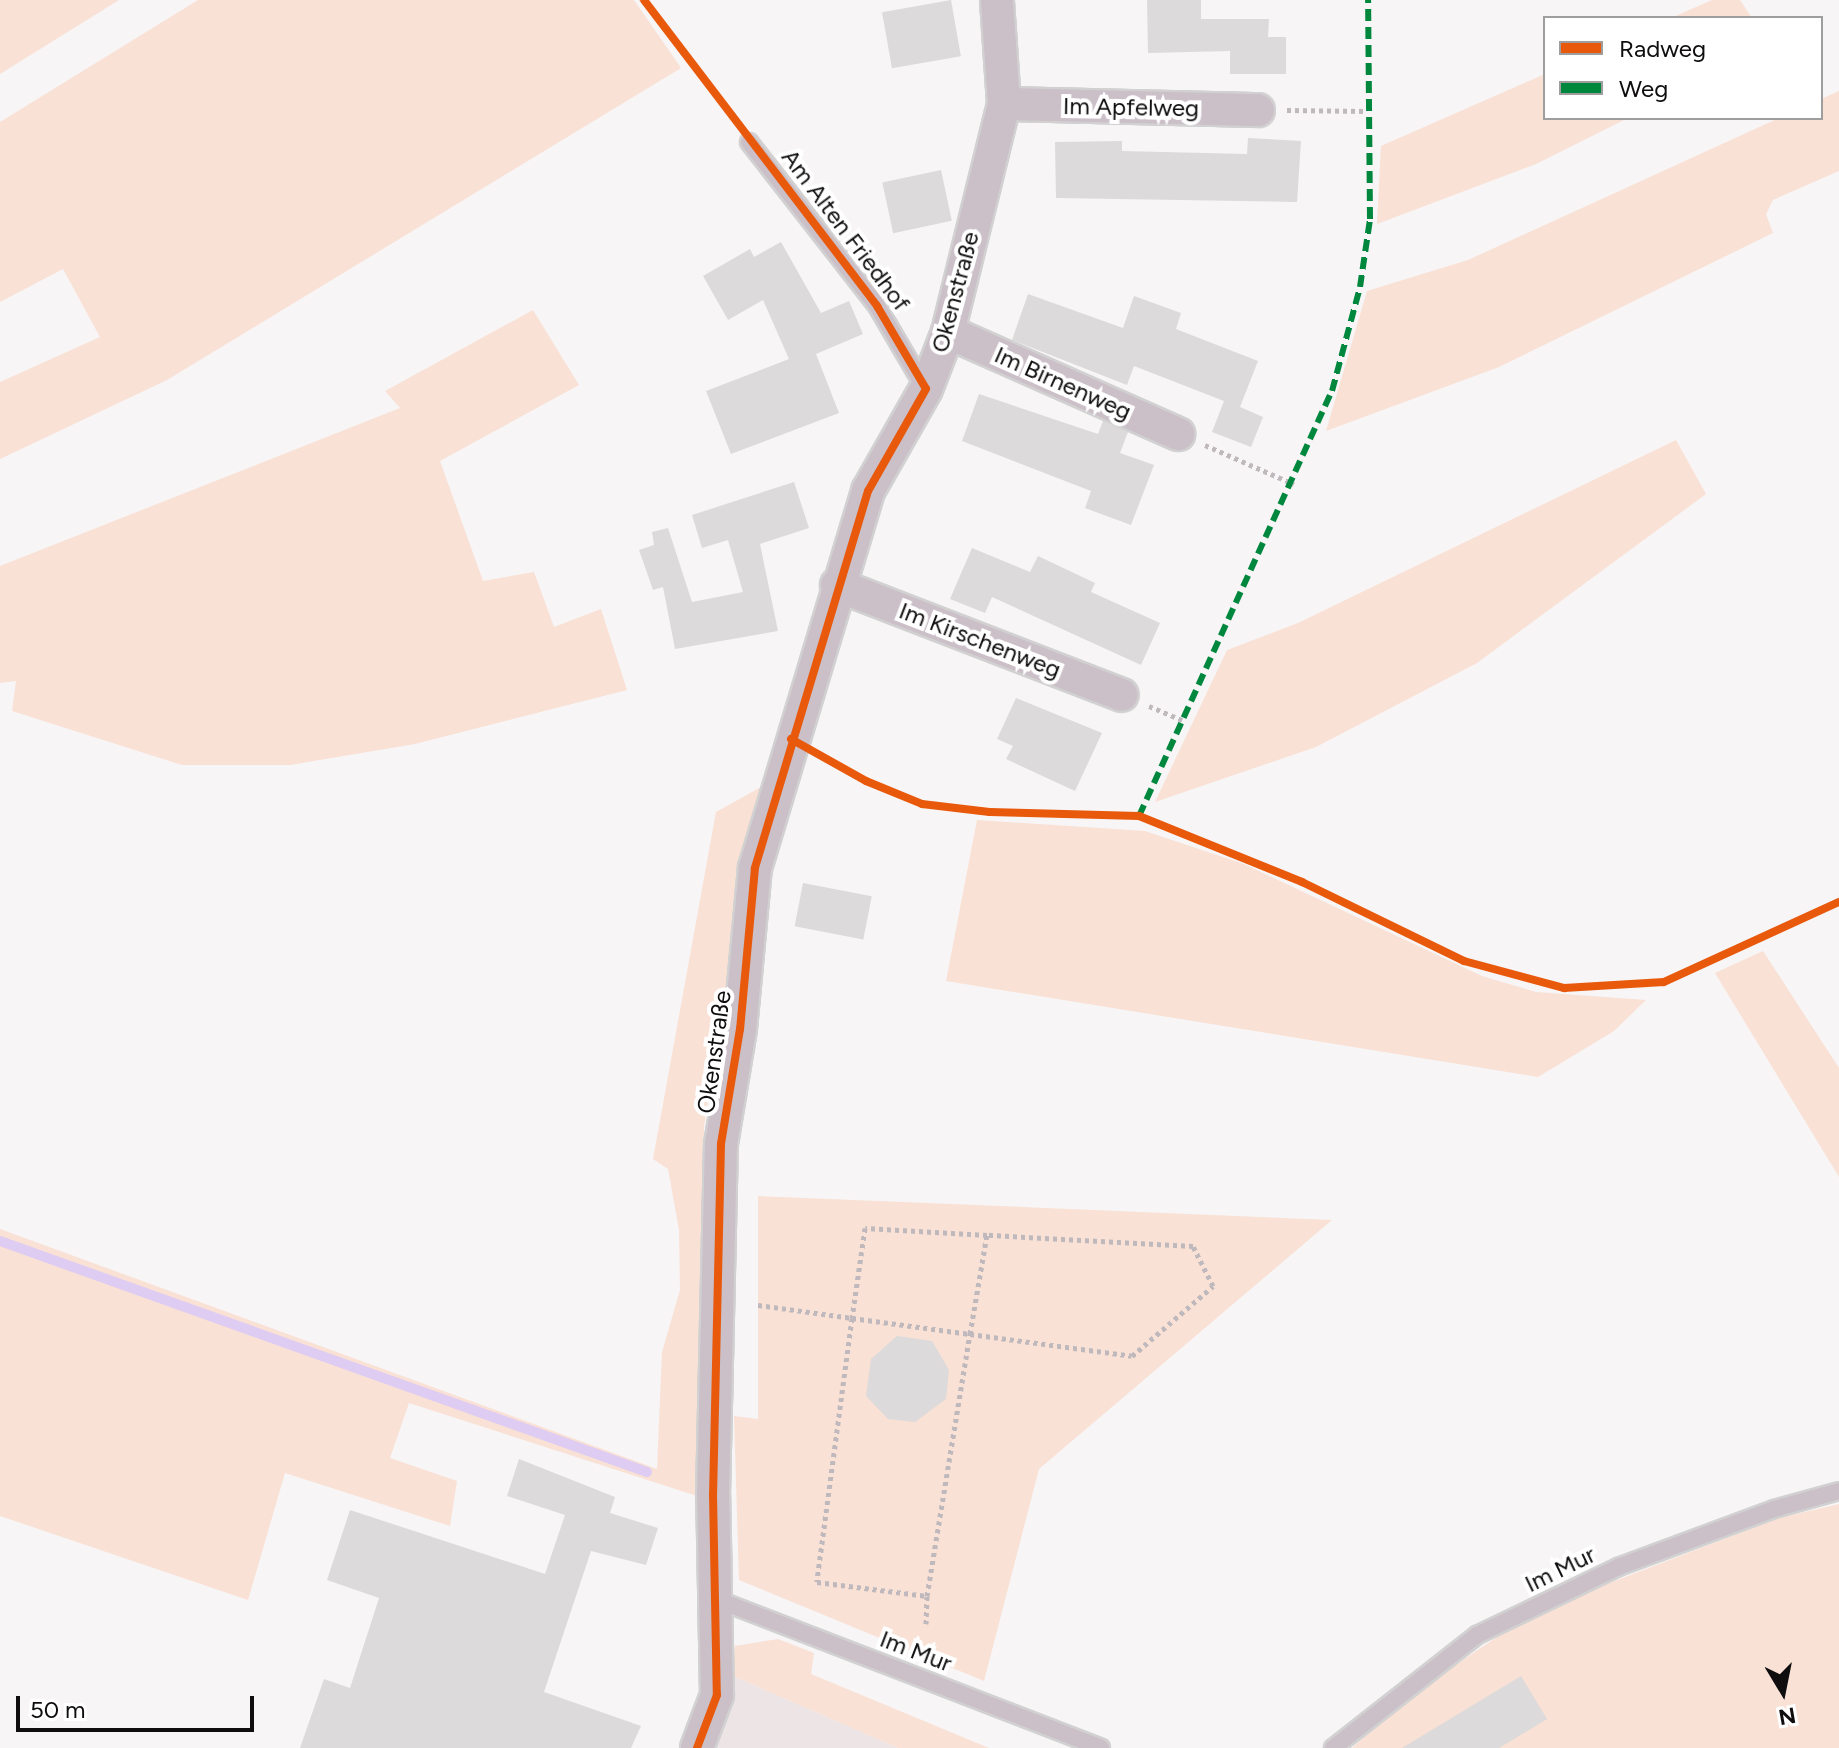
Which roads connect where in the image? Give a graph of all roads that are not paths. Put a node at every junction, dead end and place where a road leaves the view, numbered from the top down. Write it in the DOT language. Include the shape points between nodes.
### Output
graph roads {
  1 [pos="997,0"];
  2 [pos="1004,104"];
  3 [pos="1258,110"];
  4 [pos="749,142"];
  5 [pos="948,332"];
  6 [pos="926,389"];
  7 [pos="1178,434"];
  8 [pos="837,585"];
  9 [pos="1122,695"];
  10 [pos="1839,1491"];
  11 [pos="713,1598"];
  12 [pos="697,1748"];
  13 [pos="1101,1748"];
  14 [pos="1333,1748"];
  1 -- 2 [label="street, Okenstraße"];
  2 -- 3 [label="street, Im Apfelweg"];
  2 -- 5 [label="street, Okenstraße"];
  4 -- 6 [label="lane, Am Alten Friedhof" via="877,306"];
  5 -- 6 [label="street, Okenstraße"];
  5 -- 7 [label="street, Im Birnenweg"];
  6 -- 8 [label="street, Okenstraße" via="868,491"];
  8 -- 9 [label="street, Im Kirschenweg"];
  8 -- 11 [label="street, Okenstraße" via="755,868 740,1029 721,1144"];
  10 -- 14 [label="lane, Im Mur" via="1774,1509 1618,1567 1477,1635"];
  11 -- 12 [label="street, Okenstraße" via="717,1695"];
  11 -- 13 [label="lane, Im Mur"];
}
